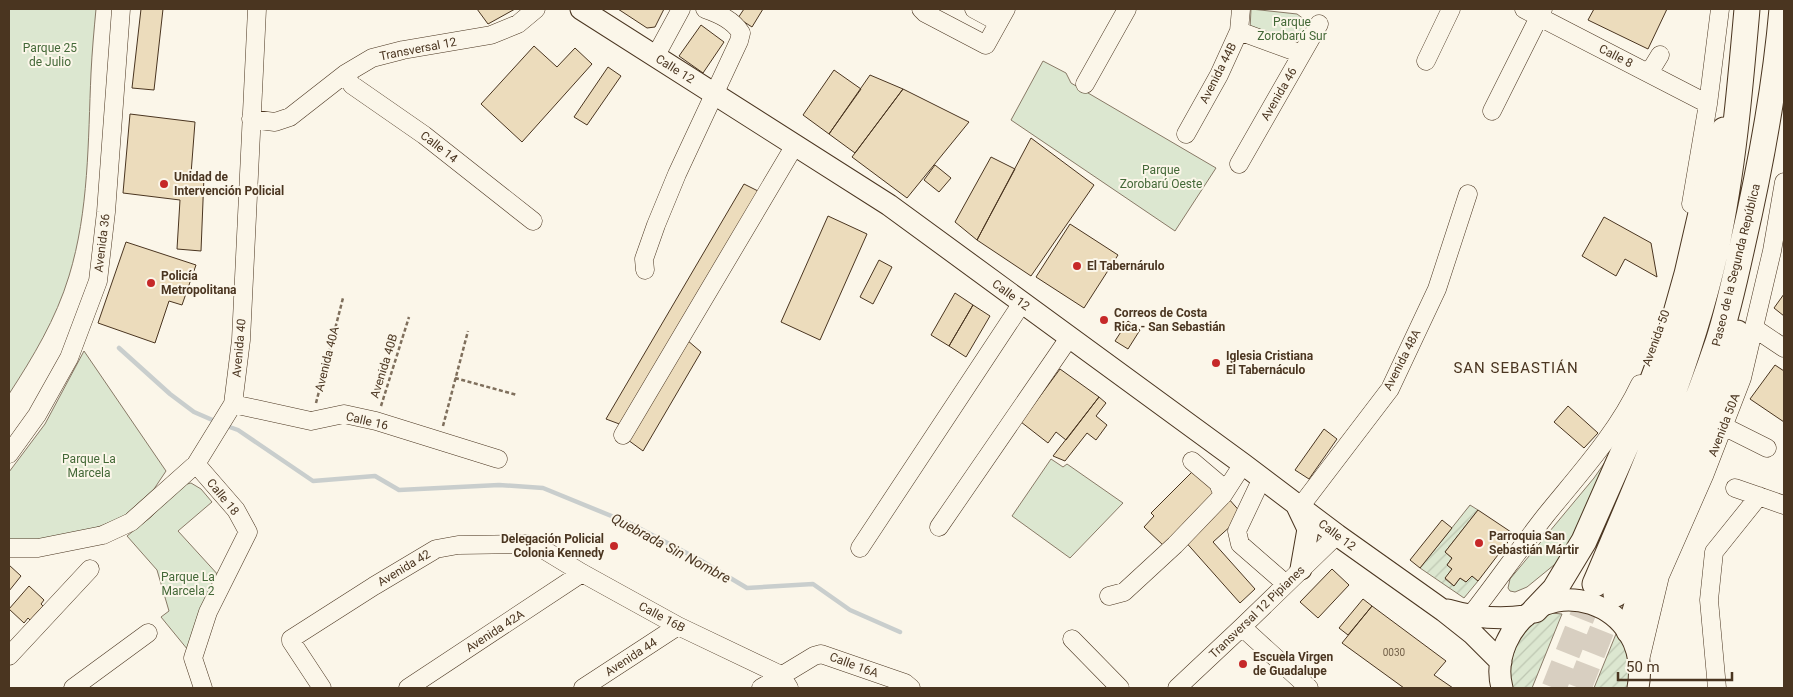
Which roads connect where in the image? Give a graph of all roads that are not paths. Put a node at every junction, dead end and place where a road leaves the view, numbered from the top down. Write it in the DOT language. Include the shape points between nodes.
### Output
graph roads {
  1 [pos="120,9"];
  2 [pos="257,9"];
  3 [pos="536,9"];
  4 [pos="581,9"];
  5 [pos="681,9"];
  6 [pos="705,9"];
  7 [pos="921,9"];
  8 [pos="974,9"];
  9 [pos="1127,9"];
  10 [pos="1241,9"];
  11 [pos="1451,9"];
  12 [pos="1720,9"];
  13 [pos="1747,9"];
  14 [pos="1782,9"];
  15 [pos="1536,11"];
  16 [pos="1002,15"];
  17 [pos="1319,24"];
  18 [pos="1239,31"];
  19 [pos="1302,54"];
  20 [pos="1660,55"];
  21 [pos="655,57"];
  22 [pos="1426,60"];
  23 [pos="1649,73"];
  24 [pos="346,74"];
  25 [pos="1085,84"];
  26 [pos="1740,85"];
  27 [pos="715,95"];
  28 [pos="1708,104"];
  29 [pos="1492,111"];
  30 [pos="1769,115"];
  31 [pos="251,119"];
  32 [pos="1186,134"];
  33 [pos="795,145"];
  34 [pos="1239,164"];
  35 [pos="1784,182"];
  36 [pos="1468,194"];
  37 [pos="1781,220"];
  38 [pos="533,221"];
  39 [pos="645,270"];
  40 [pos="1022,303"];
  41 [pos="1754,328"];
  42 [pos="1069,338"];
  43 [pos="1784,348"];
  44 [pos="233,404"];
  45 [pos="1723,426"];
  46 [pos="623,435"];
  47 [pos="1767,448"];
  48 [pos="9,454"];
  49 [pos="498,459"];
  50 [pos="1192,461"];
  51 [pos="196,464"];
  52 [pos="1244,464"];
  53 [pos="1262,478"];
  54 [pos="1735,488"];
  55 [pos="1223,494"];
  56 [pos="1759,496"];
  57 [pos="1298,505"];
  58 [pos="1784,505"];
  59 [pos="939,527"];
  60 [pos="1337,535"];
  61 [pos="533,544"];
  62 [pos="9,548"];
  63 [pos="860,548"];
  64 [pos="90,569"];
  65 [pos="1301,569"];
  66 [pos="582,573"];
  67 [pos="1286,584"];
  68 [pos="1109,596"];
  69 [pos="1428,600"];
  70 [pos="1531,613"];
  71 [pos="1470,616"];
  72 [pos="678,626"];
  73 [pos="1242,628"];
  74 [pos="1629,631"];
  75 [pos="148,633"];
  76 [pos="1072,639"];
  77 [pos="9,656"];
  78 [pos="1500,662"];
  79 [pos="1641,678"];
  80 [pos="785,682"];
  81 [pos="74,688"];
  82 [pos="203,688"];
  83 [pos="322,688"];
  84 [pos="408,688"];
  85 [pos="584,688"];
  86 [pos="761,688"];
  87 [pos="911,688"];
  88 [pos="1120,688"];
  89 [pos="1177,688"];
  90 [pos="1309,688"];
  91 [pos="1497,688"];
  92 [pos="1502,688"];
  93 [pos="1717,688"];
  1 -- 48 [label="street, Avenida 36" via="98,281 69,358 37,415"];
  2 -- 31 [label="street, Avenida 40"];
  3 -- 24 [label="street, Transversal 12" via="518,24 491,35 372,58"];
  4 -- 21 [label="main road, Calle 12"];
  5 -- 21 [label="street"];
  6 -- 27 [label="street" via="728,19 740,33"];
  7 -- 16 [label="street" via="986,44"];
  8 -- 16 [label="street"];
  9 -- 25 [label="street"];
  10 -- 18 [label="street, Avenida 44B"];
  11 -- 22 [label="street"];
  12 -- 28 [label="street, Avenida 50"];
  13 -- 26 [label="highway, Paseo de la Segunda República"];
  14 -- 30 [label="highway, Paseo de la Segunda República"];
  15 -- 23 [label="street, Calle 8"];
  15 -- 29 [label="street"];
  17 -- 19 [label="street, Avenida 46"];
  18 -- 19 [label="street"];
  18 -- 32 [label="street, Avenida 44B"];
  19 -- 34 [label="street, Avenida 46"];
  20 -- 23 [label="street"];
  21 -- 27 [label="main road, Calle 12"];
  23 -- 28 [label="street, Calle 8"];
  24 -- 31 [label="street, Transversal 12" via="290,117 275,122"];
  24 -- 38 [label="street, Calle 14" via="352,85 424,135"];
  26 -- 30 [label="highway, Paseo de la Segunda República" via="1726,200 1694,332 1626,513 1606,589 1679,444 1718,341 1749,216"];
  26 -- 70 [label="highway" via="1714,157 1671,332 1640,414 1584,541 1555,589"];
  27 -- 33 [label="main road, Calle 12"];
  27 -- 39 [label="street" via="656,225 644,259"];
  28 -- 71 [label="street, Avenida 50" via="1674,287 1640,384 1629,406 1588,465"];
  30 -- 74 [label="highway" via="1770,189 1736,337 1721,386 1654,554"];
  31 -- 44 [label="street, Avenida 40" via="241,340"];
  33 -- 40 [label="main road, Calle 12" via="889,205"];
  33 -- 46 [label="street"];
  35 -- 37 [label="street, Avenida 50A"];
  36 -- 57 [label="street, Avenida 48A" via="1437,289 1390,389"];
  37 -- 41 [label="street, Avenida 50A"];
  40 -- 42 [label="main road, Calle 12"];
  40 -- 63 [label="street"];
  41 -- 43 [label="street"];
  41 -- 45 [label="street, Avenida 50A" via="1742,378"];
  42 -- 52 [label="main road, Calle 12"];
  42 -- 59 [label="street"];
  44 -- 49 [label="street, Calle 16" via="311,421 344,414"];
  44 -- 51 [label="street, Avenida 40"];
  45 -- 47 [label="street"];
  45 -- 79 [label="street, Avenida 50A" via="1660,576"];
  50 -- 55 [label="street" via="1218,483"];
  51 -- 62 [label="street, Avenida 40" via="131,522 103,535 38,548"];
  51 -- 82 [label="street, Calle 18" via="236,510 248,532 208,612 193,658"];
  52 -- 53 [label="main road, Calle 12"];
  52 -- 55 [label="street"];
  53 -- 57 [label="main road, Calle 12"];
  53 -- 67 [label="street" via="1237,531 1238,539"];
  54 -- 56 [label="street"];
  55 -- 68 [label="street" via="1124,592"];
  56 -- 58 [label="street"];
  56 -- 93 [label="street" via="1714,552 1709,600"];
  57 -- 60 [label="main road, Calle 12"];
  57 -- 65 [label="main road" via="1308,529"];
  60 -- 65 [label="street, Transversal 12 Pipianes"];
  60 -- 69 [label="main road, Calle 12"];
  61 -- 66 [label="street, Calle 16B"];
  61 -- 83 [label="street, Avenida 42" via="458,545 436,549 290,640"];
  64 -- 77 [label="street"];
  65 -- 67 [label="street, Transversal 12 Pipianes"];
  66 -- 72 [label="street, Calle 16B"];
  66 -- 84 [label="street, Avenida 42A"];
  67 -- 73 [label="street, Transversal 12 Pipianes"];
  69 -- 71 [label="main road, Calle 12"];
  69 -- 78 [label="main road, Calle 12" via="1459,622"];
  70 -- 71 [label="main road, Calle 12" via="1498,618"];
  70 -- 74 [label="main road" via="1560,601 1586,602 1610,612"];
  70 -- 78 [label="main road" via="1509,636"];
  72 -- 80 [label="street, Calle 16B"];
  72 -- 85 [label="street, Avenida 44"];
  73 -- 89 [label="street, Transversal 12 Pipianes"];
  73 -- 90 [label="street"];
  74 -- 79 [label="main road" via="1634,640"];
  75 -- 81 [label="street"];
  76 -- 88 [label="street"];
  78 -- 91 [label="street"];
  78 -- 92 [label="main road"];
  80 -- 86 [label="street"];
  80 -- 87 [label="street, Calle 16A" via="814,656 825,654"];
}
